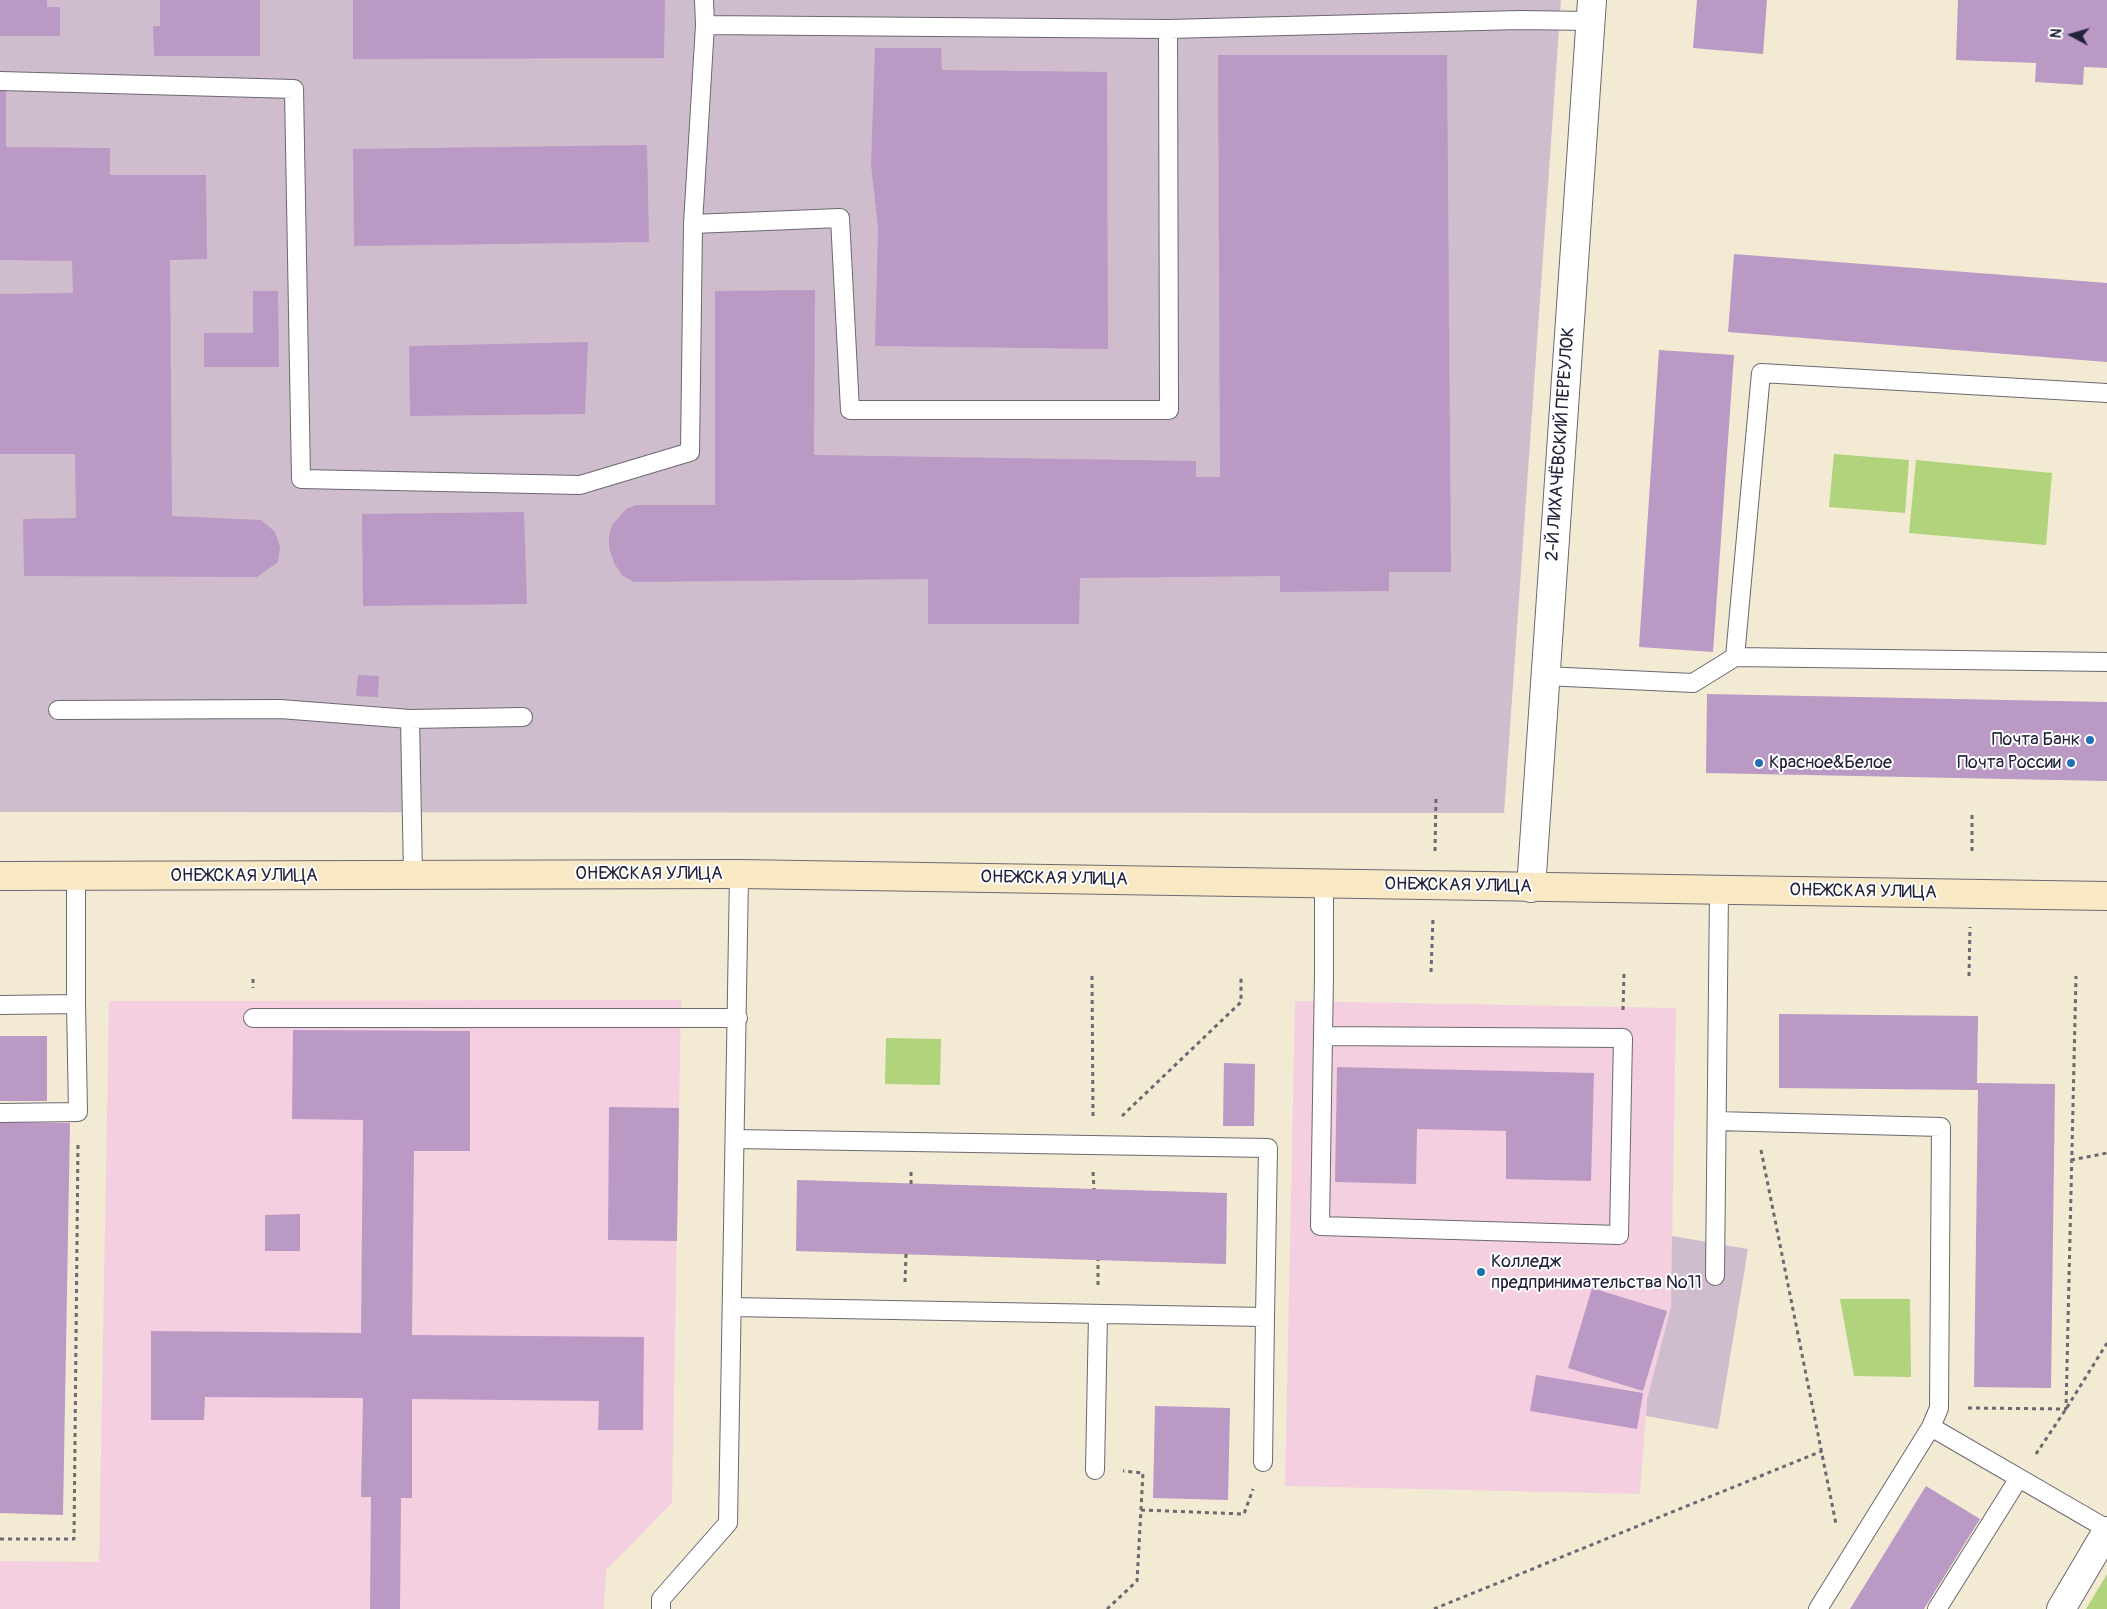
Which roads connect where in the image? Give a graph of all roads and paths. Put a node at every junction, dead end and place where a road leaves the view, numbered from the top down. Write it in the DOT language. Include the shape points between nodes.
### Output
graph roads {
  1 [pos="704,0"];
  2 [pos="1591,11"];
  3 [pos="705,25"];
  4 [pos="1168,29"];
  5 [pos="0,81"];
  6 [pos="693,224"];
  7 [pos="2107,393"];
  8 [pos="1735,657"];
  9 [pos="2107,662"];
  10 [pos="1545,676"];
  11 [pos="58,710"];
  12 [pos="522,717"];
  13 [pos="410,719"];
  14 [pos="1972,814"];
  15 [pos="1972,851"];
  16 [pos="739,874"];
  17 [pos="412,875"];
  18 [pos="0,876"];
  19 [pos="76,876"];
  20 [pos="1324,884"];
  21 [pos="1531,888"];
  22 [pos="1719,890"];
  23 [pos="2107,896"];
  24 [pos="1970,925"];
  25 [pos="1624,974"];
  26 [pos="1092,976"];
  27 [pos="1241,976"];
  28 [pos="1969,976"];
  29 [pos="2076,976"];
  30 [pos="0,1004"];
  31 [pos="76,1004"];
  32 [pos="253,1018"];
  33 [pos="738,1018"];
  34 [pos="1323,1036"];
  35 [pos="1623,1038"];
  36 [pos="78,1112"];
  37 [pos="0,1113"];
  38 [pos="1717,1121"];
  39 [pos="1756,1122"];
  40 [pos="735,1139"];
  41 [pos="1093,1145"];
  42 [pos="2107,1153"];
  43 [pos="2072,1160"];
  44 [pos="1094,1189"];
  45 [pos="1715,1276"];
  46 [pos="732,1307"];
  47 [pos="1098,1314"];
  48 [pos="1265,1317"];
  49 [pos="2107,1343"];
  50 [pos="1939,1408"];
  51 [pos="2066,1410"];
  52 [pos="1931,1426"];
  53 [pos="1822,1451"];
  54 [pos="1263,1462"];
  55 [pos="1095,1470"];
  56 [pos="2019,1478"];
  57 [pos="1141,1510"];
  58 [pos="2107,1530"];
  59 [pos="0,1539"];
  60 [pos="1844,1564"];
  61 [pos="661,1609"];
  62 [pos="1107,1609"];
  63 [pos="1434,1609"];
  64 [pos="1818,1609"];
  65 [pos="1937,1609"];
  66 [pos="2061,1609"];
  1 -- 3 [label="lane"];
  2 -- 4 [label="lane" via="1520,20"];
  2 -- 10 [label="street, 2-Й ЛИХАЧЁВСКИЙ ПЕРЕУЛОК"];
  3 -- 4 [label="lane"];
  3 -- 6 [label="lane"];
  4 -- 6 [label="lane" via="1169,410 850,410 840,218"];
  5 -- 6 [label="lane" via="294,89 301,479 580,485 690,452"];
  7 -- 8 [label="lane" via="1761,373"];
  8 -- 9 [label="lane"];
  8 -- 10 [label="lane" via="1693,683"];
  10 -- 21 [label="street, 2-Й ЛИХАЧЁВСКИЙ ПЕРЕУЛОК"];
  11 -- 13 [label="lane" via="280,708"];
  12 -- 13 [label="lane"];
  13 -- 17 [label="lane"];
  14 -- 15 [label="path"];
  16 -- 17 [label="main road, ОНЕЖСКАЯ УЛИЦА"];
  16 -- 20 [label="main road, ОНЕЖСКАЯ УЛИЦА"];
  16 -- 33 [label="lane"];
  17 -- 19 [label="main road, ОНЕЖСКАЯ УЛИЦА"];
  18 -- 19 [label="main road, ОНЕЖСКАЯ УЛИЦА"];
  19 -- 31 [label="lane"];
  20 -- 21 [label="main road, ОНЕЖСКАЯ УЛИЦА"];
  20 -- 34 [label="lane"];
  21 -- 22 [label="main road, ОНЕЖСКАЯ УЛИЦА"];
  22 -- 23 [label="main road, ОНЕЖСКАЯ УЛИЦА"];
  22 -- 38 [label="lane"];
  24 -- 28 [label="path"];
  25 -- 35 [label="path"];
  26 -- 41 [label="path"];
  27 -- 41 [label="path" via="1240,1002"];
  29 -- 43 [label="path"];
  30 -- 31 [label="lane"];
  31 -- 36 [label="lane"];
  32 -- 33 [label="lane"];
  33 -- 40 [label="lane"];
  34 -- 35 [label="lane"];
  34 -- 35 [label="lane" via="1320,1226 1619,1235"];
  36 -- 37 [label="lane"];
  36 -- 59 [label="path" via="74,1539"];
  38 -- 39 [label="lane"];
  38 -- 45 [label="lane"];
  39 -- 50 [label="lane" via="1941,1126"];
  39 -- 53 [label="path"];
  40 -- 41 [label="lane"];
  40 -- 46 [label="lane"];
  41 -- 44 [label="path"];
  41 -- 48 [label="lane" via="1268,1148"];
  42 -- 43 [label="path"];
  43 -- 51 [label="path"];
  46 -- 47 [label="lane"];
  46 -- 61 [label="lane" via="728,1523 661,1599"];
  47 -- 48 [label="lane"];
  47 -- 55 [label="lane"];
  48 -- 54 [label="lane"];
  49 -- 51 [label="path"];
  50 -- 51 [label="path"];
  50 -- 52 [label="lane"];
  51 -- 56 [label="path"];
  52 -- 56 [label="lane"];
  52 -- 60 [label="lane"];
  53 -- 60 [label="path"];
  53 -- 63 [label="path"];
  54 -- 57 [label="path" via="1244,1514"];
  55 -- 57 [label="path" via="1143,1473"];
  56 -- 58 [label="lane"];
  56 -- 65 [label="lane"];
  57 -- 62 [label="path" via="1138,1580"];
  58 -- 66 [label="street"];
  60 -- 64 [label="lane"];
}
